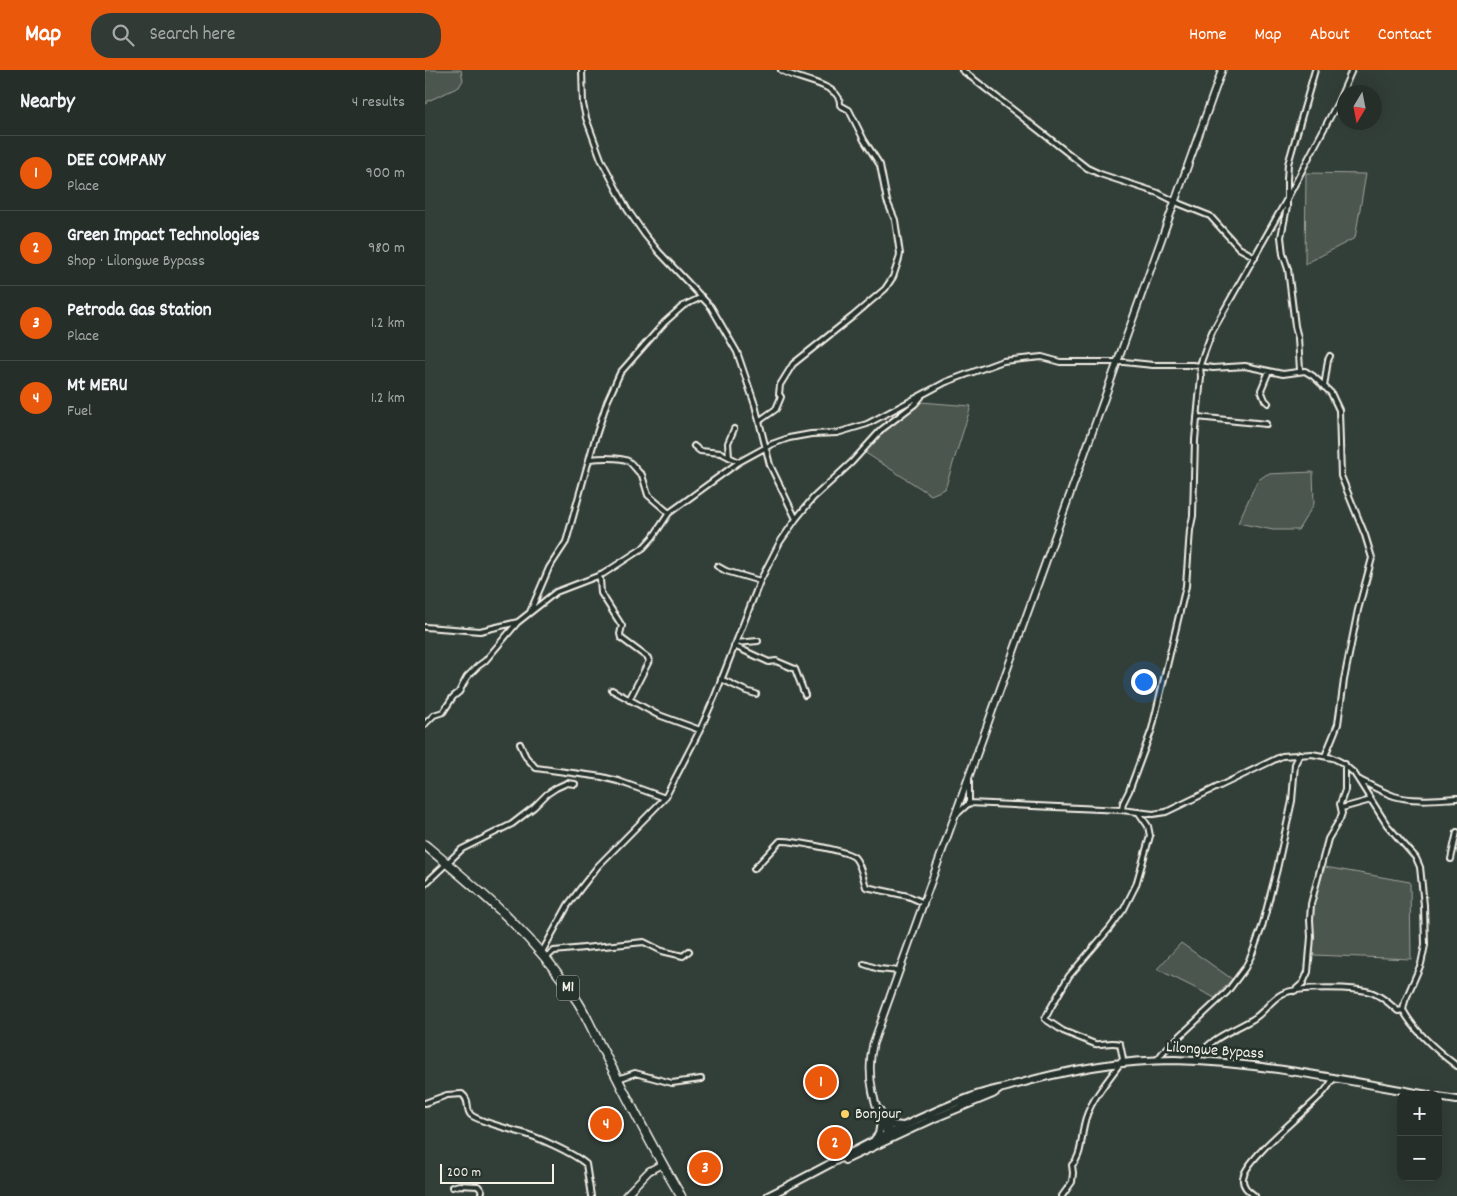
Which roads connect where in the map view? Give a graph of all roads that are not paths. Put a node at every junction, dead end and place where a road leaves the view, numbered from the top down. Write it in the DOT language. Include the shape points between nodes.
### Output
graph roads {
  1 [pos="581,70"];
  2 [pos="781,70"];
  3 [pos="962,70"];
  4 [pos="1222,70"];
  5 [pos="1315,70"];
  6 [pos="1352,70"];
  7 [pos="1287,200"];
  8 [pos="1175,202"];
  9 [pos="1255,258"];
  10 [pos="702,297"];
  11 [pos="1331,356"];
  12 [pos="1118,362"];
  13 [pos="1200,366"];
  14 [pos="1300,370"];
  15 [pos="1269,371"];
  16 [pos="1324,387"];
  17 [pos="923,396"];
  18 [pos="1268,402"];
  19 [pos="1197,417"];
  20 [pos="759,421"];
  21 [pos="1266,424"];
  22 [pos="734,429"];
  23 [pos="694,446"];
  24 [pos="765,448"];
  25 [pos="729,457"];
  26 [pos="590,459"];
  27 [pos="739,462"];
  28 [pos="669,513"];
  29 [pos="795,519"];
  30 [pos="717,566"];
  31 [pos="598,576"];
  32 [pos="759,581"];
  33 [pos="530,613"];
  34 [pos="518,622"];
  35 [pos="425,627"];
  36 [pos="758,641"];
  37 [pos="735,645"];
  38 [pos="721,679"];
  39 [pos="612,690"];
  40 [pos="756,694"];
  41 [pos="805,695"];
  42 [pos="629,700"];
  43 [pos="425,724"];
  44 [pos="700,730"];
  45 [pos="520,744"];
  46 [pos="1300,754"];
  47 [pos="1325,756"];
  48 [pos="1345,764"];
  49 [pos="969,776"];
  50 [pos="1358,778"];
  51 [pos="575,784"];
  52 [pos="665,798"];
  53 [pos="1457,798"];
  54 [pos="1371,800"];
  55 [pos="969,802"];
  56 [pos="1342,808"];
  57 [pos="1122,810"];
  58 [pos="1139,813"];
  59 [pos="955,816"];
  60 [pos="1457,832"];
  61 [pos="426,847"];
  62 [pos="1451,859"];
  63 [pos="446,863"];
  64 [pos="755,868"];
  65 [pos="425,884"];
  66 [pos="924,903"];
  67 [pos="689,951"];
  68 [pos="544,955"];
  69 [pos="864,964"];
  70 [pos="899,971"];
  71 [pos="1294,991"];
  72 [pos="1403,1010"];
  73 [pos="1156,1061"];
  74 [pos="1195,1061"];
  75 [pos="1120,1063"];
  76 [pos="1457,1066"];
  77 [pos="619,1079"];
  78 [pos="701,1079"];
  79 [pos="1333,1079"];
  80 [pos="1000,1089"];
  81 [pos="1404,1091"];
  82 [pos="1442,1098"];
  83 [pos="1457,1100"];
  84 [pos="425,1103"];
  85 [pos="884,1121"];
  86 [pos="905,1125"];
  87 [pos="890,1136"];
  88 [pos="865,1145"];
  89 [pos="662,1165"];
  90 [pos="824,1168"];
  91 [pos="452,1187"];
  92 [pos="479,1196"];
  93 [pos="591,1196"];
  94 [pos="625,1196"];
  95 [pos="675,1196"];
  96 [pos="681,1196"];
  97 [pos="768,1196"];
  98 [pos="1063,1196"];
  99 [pos="1255,1196"];
  1 -- 10 [label="street" via="583,104 594,142 624,202 645,235"];
  2 -- 20 [label="street" via="832,91 838,96 840,105 849,110 863,140 880,165 887,201 895,220 900,254 896,270 885,289 793,364 780,385 781,397 776,409"];
  3 -- 8 [label="street" via="1087,168"];
  4 -- 8 [label="main road"];
  5 -- 7 [label="street" via="1288,164"];
  6 -- 7 [label="street"];
  7 -- 9 [label="street"];
  7 -- 14 [label="street" via="1281,237 1289,269"];
  8 -- 9 [label="street" via="1210,216 1239,248"];
  8 -- 12 [label="main road"];
  9 -- 13 [label="street" via="1212,332"];
  10 -- 20 [label="street" via="718,316 737,352"];
  10 -- 26 [label="street" via="683,306 665,322 625,366 604,409"];
  11 -- 16 [label="street"];
  12 -- 13 [label="street"];
  12 -- 17 [label="street" via="1060,362 1034,357 1011,359 946,382"];
  12 -- 49 [label="main road"];
  13 -- 15 [label="street" via="1245,366"];
  13 -- 19 [label="street"];
  14 -- 15 [label="street" via="1283,374"];
  14 -- 16 [label="street" via="1308,372"];
  15 -- 18 [label="street" via="1261,390"];
  16 -- 47 [label="street" via="1339,410 1342,478 1371,558 1343,680 1337,724"];
  17 -- 24 [label="street" via="867,424 837,433 789,438"];
  17 -- 29 [label="street" via="881,430"];
  19 -- 21 [label="street"];
  19 -- 57 [label="street" via="1187,586 1152,729"];
  20 -- 24 [label="street"];
  22 -- 25 [label="street" via="728,443"];
  23 -- 25 [label="street" via="700,451"];
  24 -- 27 [label="street"];
  24 -- 29 [label="street" via="769,465"];
  25 -- 27 [label="street"];
  26 -- 28 [label="street" via="626,460 643,475 648,496"];
  26 -- 33 [label="street" via="567,542 549,568"];
  27 -- 28 [label="street"];
  28 -- 31 [label="street" via="647,544"];
  29 -- 32 [label="street"];
  30 -- 32 [label="street"];
  31 -- 33 [label="street" via="556,592"];
  31 -- 42 [label="street" via="601,593 622,626 621,638 649,661"];
  32 -- 37 [label="street"];
  33 -- 34 [label="street"];
  34 -- 35 [label="street" via="480,631"];
  34 -- 43 [label="street" via="467,677 443,712"];
  36 -- 37 [label="street"];
  37 -- 38 [label="street"];
  37 -- 41 [label="street" via="769,662 776,661 795,669"];
  38 -- 40 [label="street"];
  38 -- 44 [label="street"];
  39 -- 42 [label="street"];
  42 -- 44 [label="street"];
  44 -- 52 [label="street"];
  45 -- 52 [label="street" via="526,758 536,768 610,779"];
  46 -- 47 [label="street"];
  46 -- 58 [label="street" via="1270,761 1166,812"];
  46 -- 73 [label="street" via="1295,764 1292,801 1277,869 1252,954 1227,992"];
  47 -- 48 [label="street"];
  48 -- 50 [label="street"];
  48 -- 56 [label="street"];
  49 -- 55 [label="street"];
  49 -- 59 [label="main road"];
  50 -- 53 [label="street" via="1403,798"];
  50 -- 54 [label="street"];
  51 -- 63 [label="street" via="567,783 547,794 512,824 462,849"];
  52 -- 68 [label="street" via="585,882 568,905"];
  54 -- 56 [label="street"];
  54 -- 72 [label="street" via="1394,835 1416,858 1422,876 1425,945"];
  55 -- 57 [label="street"];
  55 -- 59 [label="street"];
  56 -- 71 [label="street" via="1340,819 1328,839 1311,904 1308,972"];
  57 -- 58 [label="street"];
  58 -- 75 [label="street" via="1149,826 1150,836 1136,885 1110,928 1069,976 1045,1019 1063,1031 1095,1044 1119,1044 1123,1059"];
  59 -- 66 [label="main road"];
  60 -- 62 [label="street"];
  61 -- 63 [label="highway, M1"];
  63 -- 65 [label="street"];
  63 -- 68 [label="highway, M1" via="502,910"];
  64 -- 66 [label="street" via="780,841 829,849 856,858 866,887"];
  66 -- 70 [label="main road"];
  67 -- 68 [label="street" via="683,956 644,942 554,951"];
  68 -- 77 [label="highway, M1" via="577,1002"];
  69 -- 70 [label="street"];
  70 -- 85 [label="main road" via="871,1054 869,1070 873,1095"];
  71 -- 72 [label="street" via="1360,990 1374,994 1398,1011"];
  71 -- 74 [label="street" via="1280,995 1259,1015 1212,1041"];
  72 -- 76 [label="street" via="1408,1020"];
  73 -- 74 [label="main road, Lilongwe Bypass"];
  73 -- 75 [label="main road, Lilongwe Bypass"];
  74 -- 79 [label="main road, Lilongwe Bypass" via="1231,1063"];
  75 -- 80 [label="main road, Lilongwe Bypass" via="1060,1073"];
  75 -- 98 [label="street" via="1086,1117 1078,1158 1072,1165 1072,1182"];
  77 -- 78 [label="street" via="635,1073 672,1083"];
  77 -- 89 [label="highway, M1"];
  79 -- 81 [label="main road, Lilongwe Bypass"];
  79 -- 99 [label="street" via="1246,1170 1243,1183"];
  80 -- 86 [label="main road, Lilongwe Bypass" via="971,1096"];
  80 -- 87 [label="main road, Lilongwe Bypass"];
  82 -- 83 [label="main road"];
  84 -- 93 [label="street" via="447,1095 462,1094 472,1116 532,1136 571,1154 586,1164"];
  85 -- 86 [label="main road" via="896,1126"];
  85 -- 87 [label="main road"];
  85 -- 88 [label="main road" via="879,1134"];
  86 -- 87 [label="main road, Lilongwe Bypass"];
  87 -- 88 [label="main road, Lilongwe Bypass"];
  87 -- 90 [label="main road, Lilongwe Bypass"];
  88 -- 90 [label="main road, Lilongwe Bypass"];
  89 -- 94 [label="main road" via="649,1170"];
  89 -- 95 [label="highway, M1"];
  89 -- 96 [label="highway, M1"];
  90 -- 97 [label="main road, Lilongwe Bypass"];
  91 -- 92 [label="street" via="478,1186"];
}
